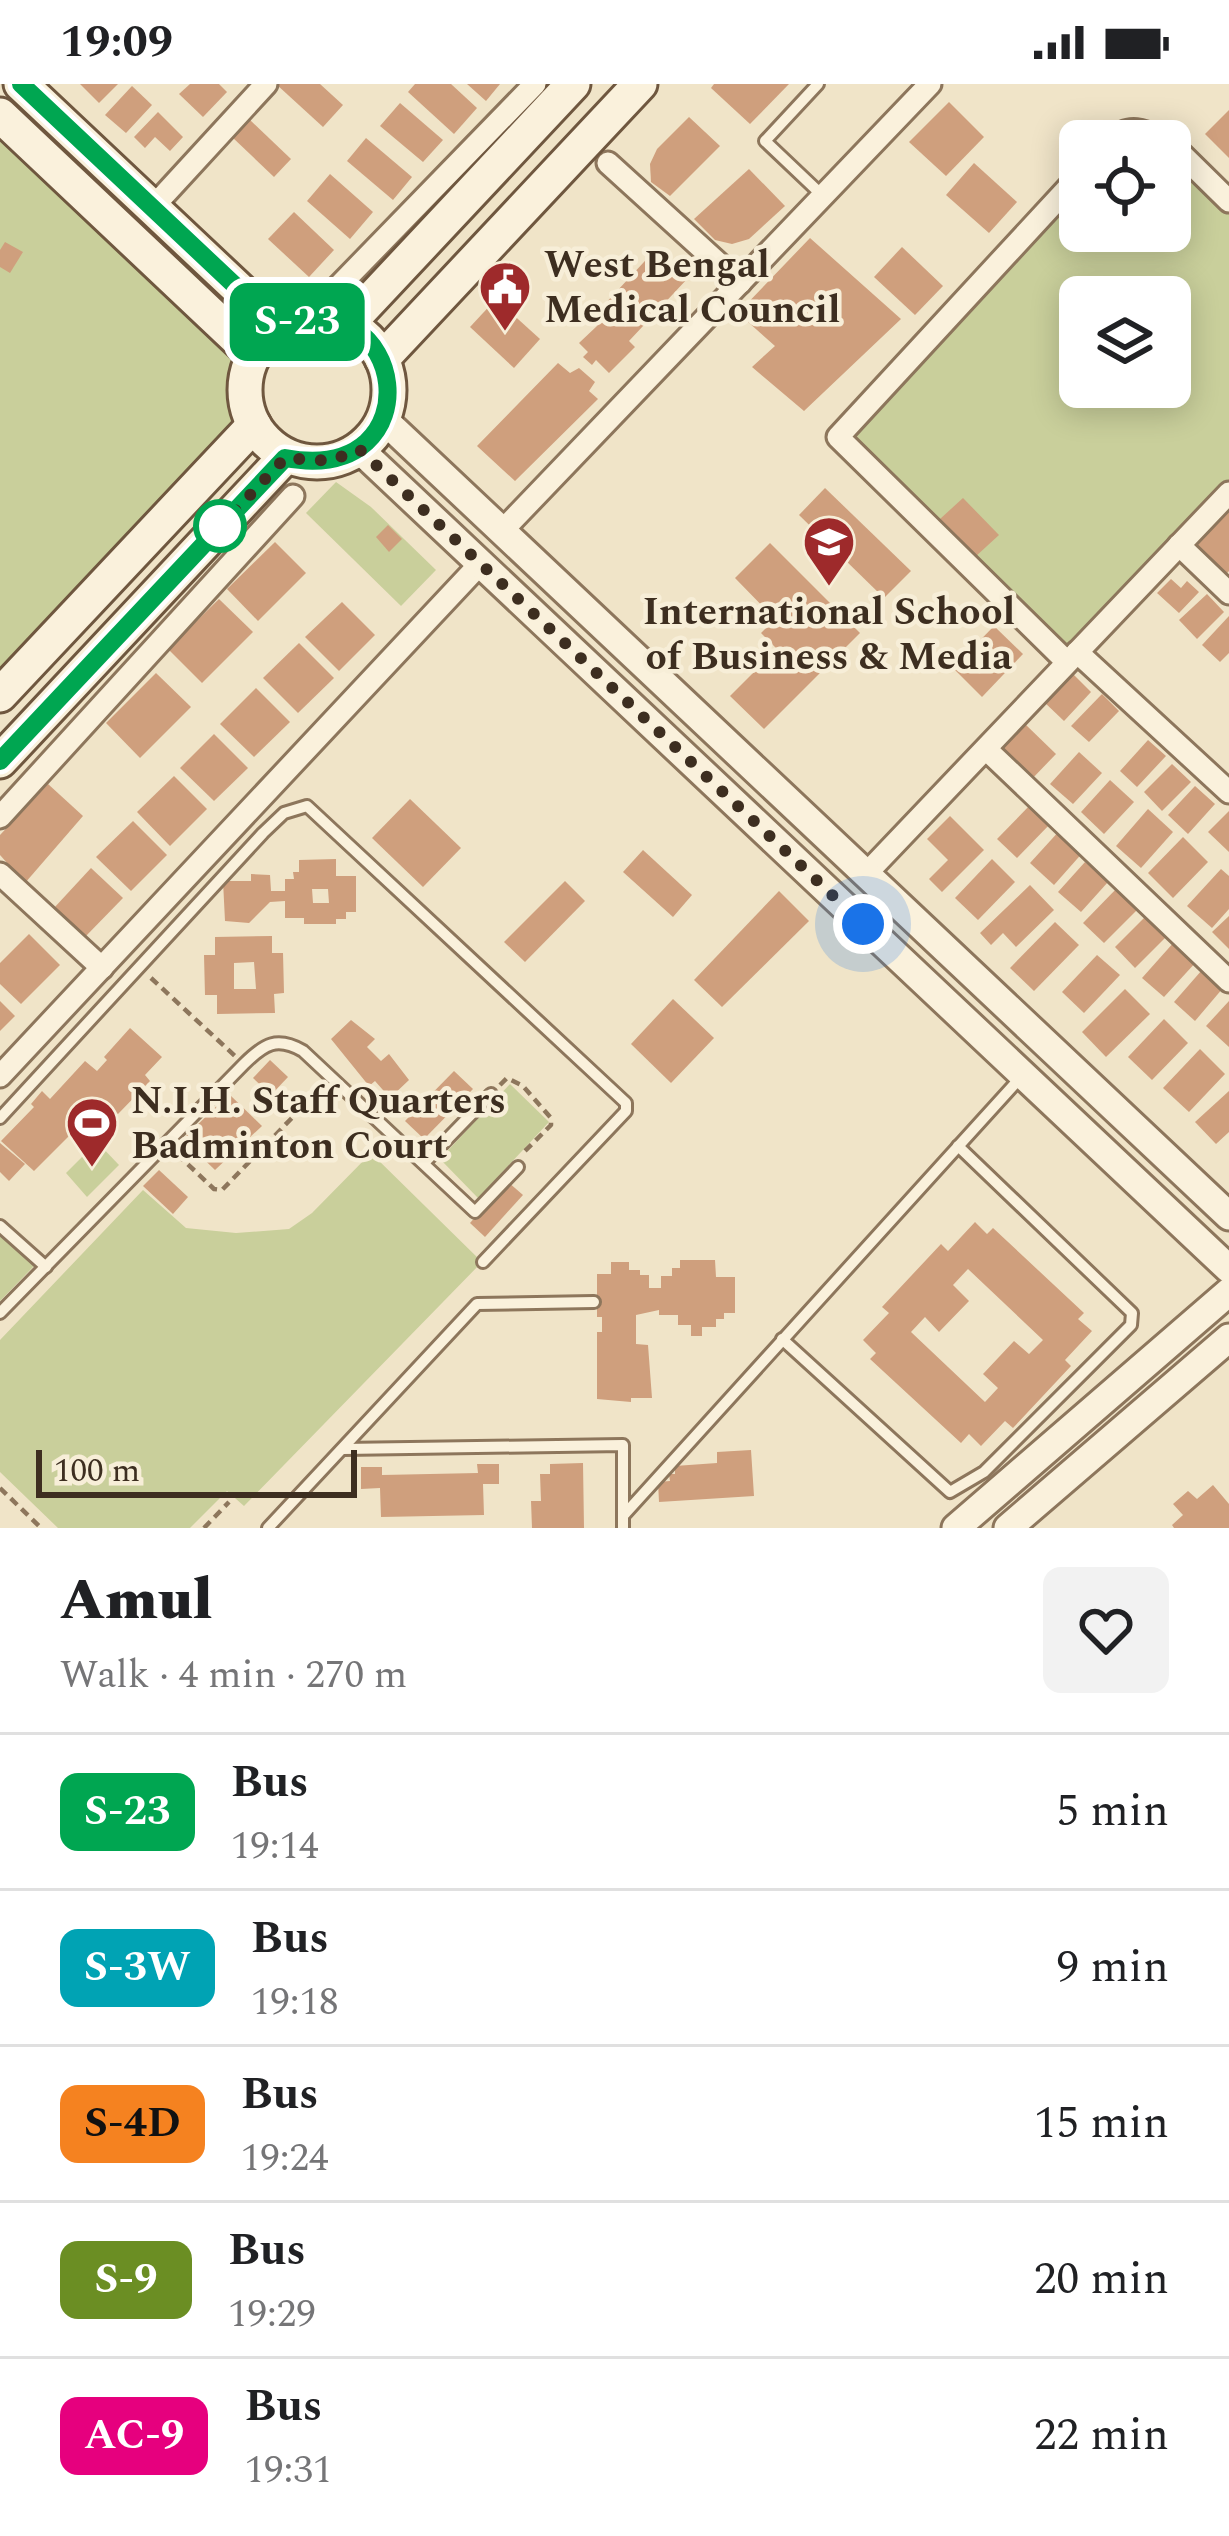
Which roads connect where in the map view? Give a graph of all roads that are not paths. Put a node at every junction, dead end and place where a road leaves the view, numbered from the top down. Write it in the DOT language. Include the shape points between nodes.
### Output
graph roads {
  1 [pos="21,84"];
  2 [pos="535,84"];
  3 [pos="573,84"];
  4 [pos="640,84"];
  5 [pos="818,84"];
  6 [pos="259,86"];
  7 [pos="922,87"];
  8 [pos="0,115"];
  9 [pos="80,140"];
  10 [pos="608,164"];
  11 [pos="1191,164"];
  12 [pos="55,166"];
  13 [pos="823,196"];
  14 [pos="1059,198"];
  15 [pos="1229,201"];
  16 [pos="152,207"];
  17 [pos="740,283"];
  18 [pos="336,289"];
  19 [pos="346,325"];
  20 [pos="280,328"];
  21 [pos="254,355"];
  22 [pos="382,359"];
  23 [pos="383,419"];
  24 [pos="254,424"];
  25 [pos="359,449"];
  26 [pos="285,458"];
  27 [pos="1229,493"];
  28 [pos="293,496"];
  29 [pos="502,531"];
  30 [pos="1179,545"];
  31 [pos="480,564"];
  32 [pos="1229,593"];
  33 [pos="574,601"];
  34 [pos="548,628"];
  35 [pos="1072,657"];
  36 [pos="0,695"];
  37 [pos="986,749"];
  38 [pos="0,761"];
  39 [pos="1229,792"];
  40 [pos="0,817"];
  41 [pos="0,874"];
  42 [pos="866,874"];
  43 [pos="950,953"];
  44 [pos="102,968"];
  45 [pos="923,981"];
  46 [pos="1229,981"];
  47 [pos="1023,1075"];
  48 [pos="0,1076"];
  49 [pos="491,1094"];
  50 [pos="0,1118"];
  51 [pos="958,1146"];
  52 [pos="424,1162"];
  53 [pos="518,1167"];
  54 [pos="1195,1184"];
  55 [pos="1169,1212"];
  56 [pos="1229,1216"];
  57 [pos="0,1226"];
  58 [pos="484,1262"];
  59 [pos="46,1267"];
  60 [pos="1229,1270"];
  61 [pos="1229,1294"];
  62 [pos="594,1302"];
  63 [pos="0,1313"];
  64 [pos="1229,1338"];
  65 [pos="782,1339"];
  66 [pos="343,1449"];
  67 [pos="622,1522"];
  68 [pos="268,1528"];
  69 [pos="956,1528"];
  70 [pos="1008,1528"];
  1 -- 9 [label="main road"];
  2 -- 18 [label="street"];
  3 -- 19 [label="main road"];
  4 -- 22 [label="main road" via="467,278"];
  5 -- 13 [label="lane" via="765,142"];
  6 -- 16 [label="street"];
  7 -- 13 [label="street"];
  8 -- 12 [label="main road"];
  9 -- 12 [label="main road"];
  9 -- 16 [label="main road"];
  10 -- 17 [label="street"];
  11 -- 15 [label="street"];
  12 -- 21 [label="main road"];
  13 -- 17 [label="street"];
  14 -- 35 [label="street" via="838,437"];
  16 -- 20 [label="main road"];
  17 -- 29 [label="street"];
  19 -- 20 [label="main road" via="305,319"];
  19 -- 22 [label="main road"];
  20 -- 21 [label="main road"];
  21 -- 24 [label="main road" via="246,398"];
  22 -- 23 [label="main road" via="390,389"];
  23 -- 25 [label="main road"];
  23 -- 29 [label="street"];
  24 -- 26 [label="main road"];
  24 -- 36 [label="main road"];
  25 -- 26 [label="main road" via="331,461"];
  25 -- 31 [label="street"];
  26 -- 38 [label="main road"];
  27 -- 30 [label="street"];
  28 -- 40 [label="street"];
  29 -- 33 [label="street"];
  30 -- 32 [label="street"];
  30 -- 35 [label="street"];
  31 -- 34 [label="street"];
  31 -- 44 [label="street"];
  33 -- 34 [label="street"];
  33 -- 42 [label="street"];
  34 -- 45 [label="street"];
  35 -- 37 [label="street"];
  35 -- 39 [label="street"];
  37 -- 42 [label="street"];
  37 -- 46 [label="street"];
  41 -- 44 [label="street"];
  42 -- 43 [label="street"];
  43 -- 45 [label="street"];
  43 -- 54 [label="street"];
  44 -- 48 [label="street"];
  45 -- 47 [label="street"];
  47 -- 51 [label="lane"];
  47 -- 55 [label="street"];
  49 -- 52 [label="lane"];
  50 -- 58 [label="lane" via="277,818 302,805 626,1103"];
  51 -- 65 [label="lane"];
  51 -- 65 [label="lane" via="1132,1312 1131,1325 984,1472 950,1492"];
  52 -- 53 [label="lane" via="475,1211"];
  52 -- 59 [label="lane" via="289,1042 264,1046"];
  54 -- 55 [label="street"];
  54 -- 56 [label="street"];
  55 -- 60 [label="street"];
  57 -- 59 [label="lane"];
  59 -- 63 [label="lane"];
  60 -- 61 [label="street"];
  61 -- 69 [label="street"];
  62 -- 66 [label="lane" via="477,1304"];
  64 -- 70 [label="street"];
  65 -- 67 [label="lane"];
  66 -- 67 [label="lane" via="623,1445"];
  66 -- 68 [label="lane"];
}
